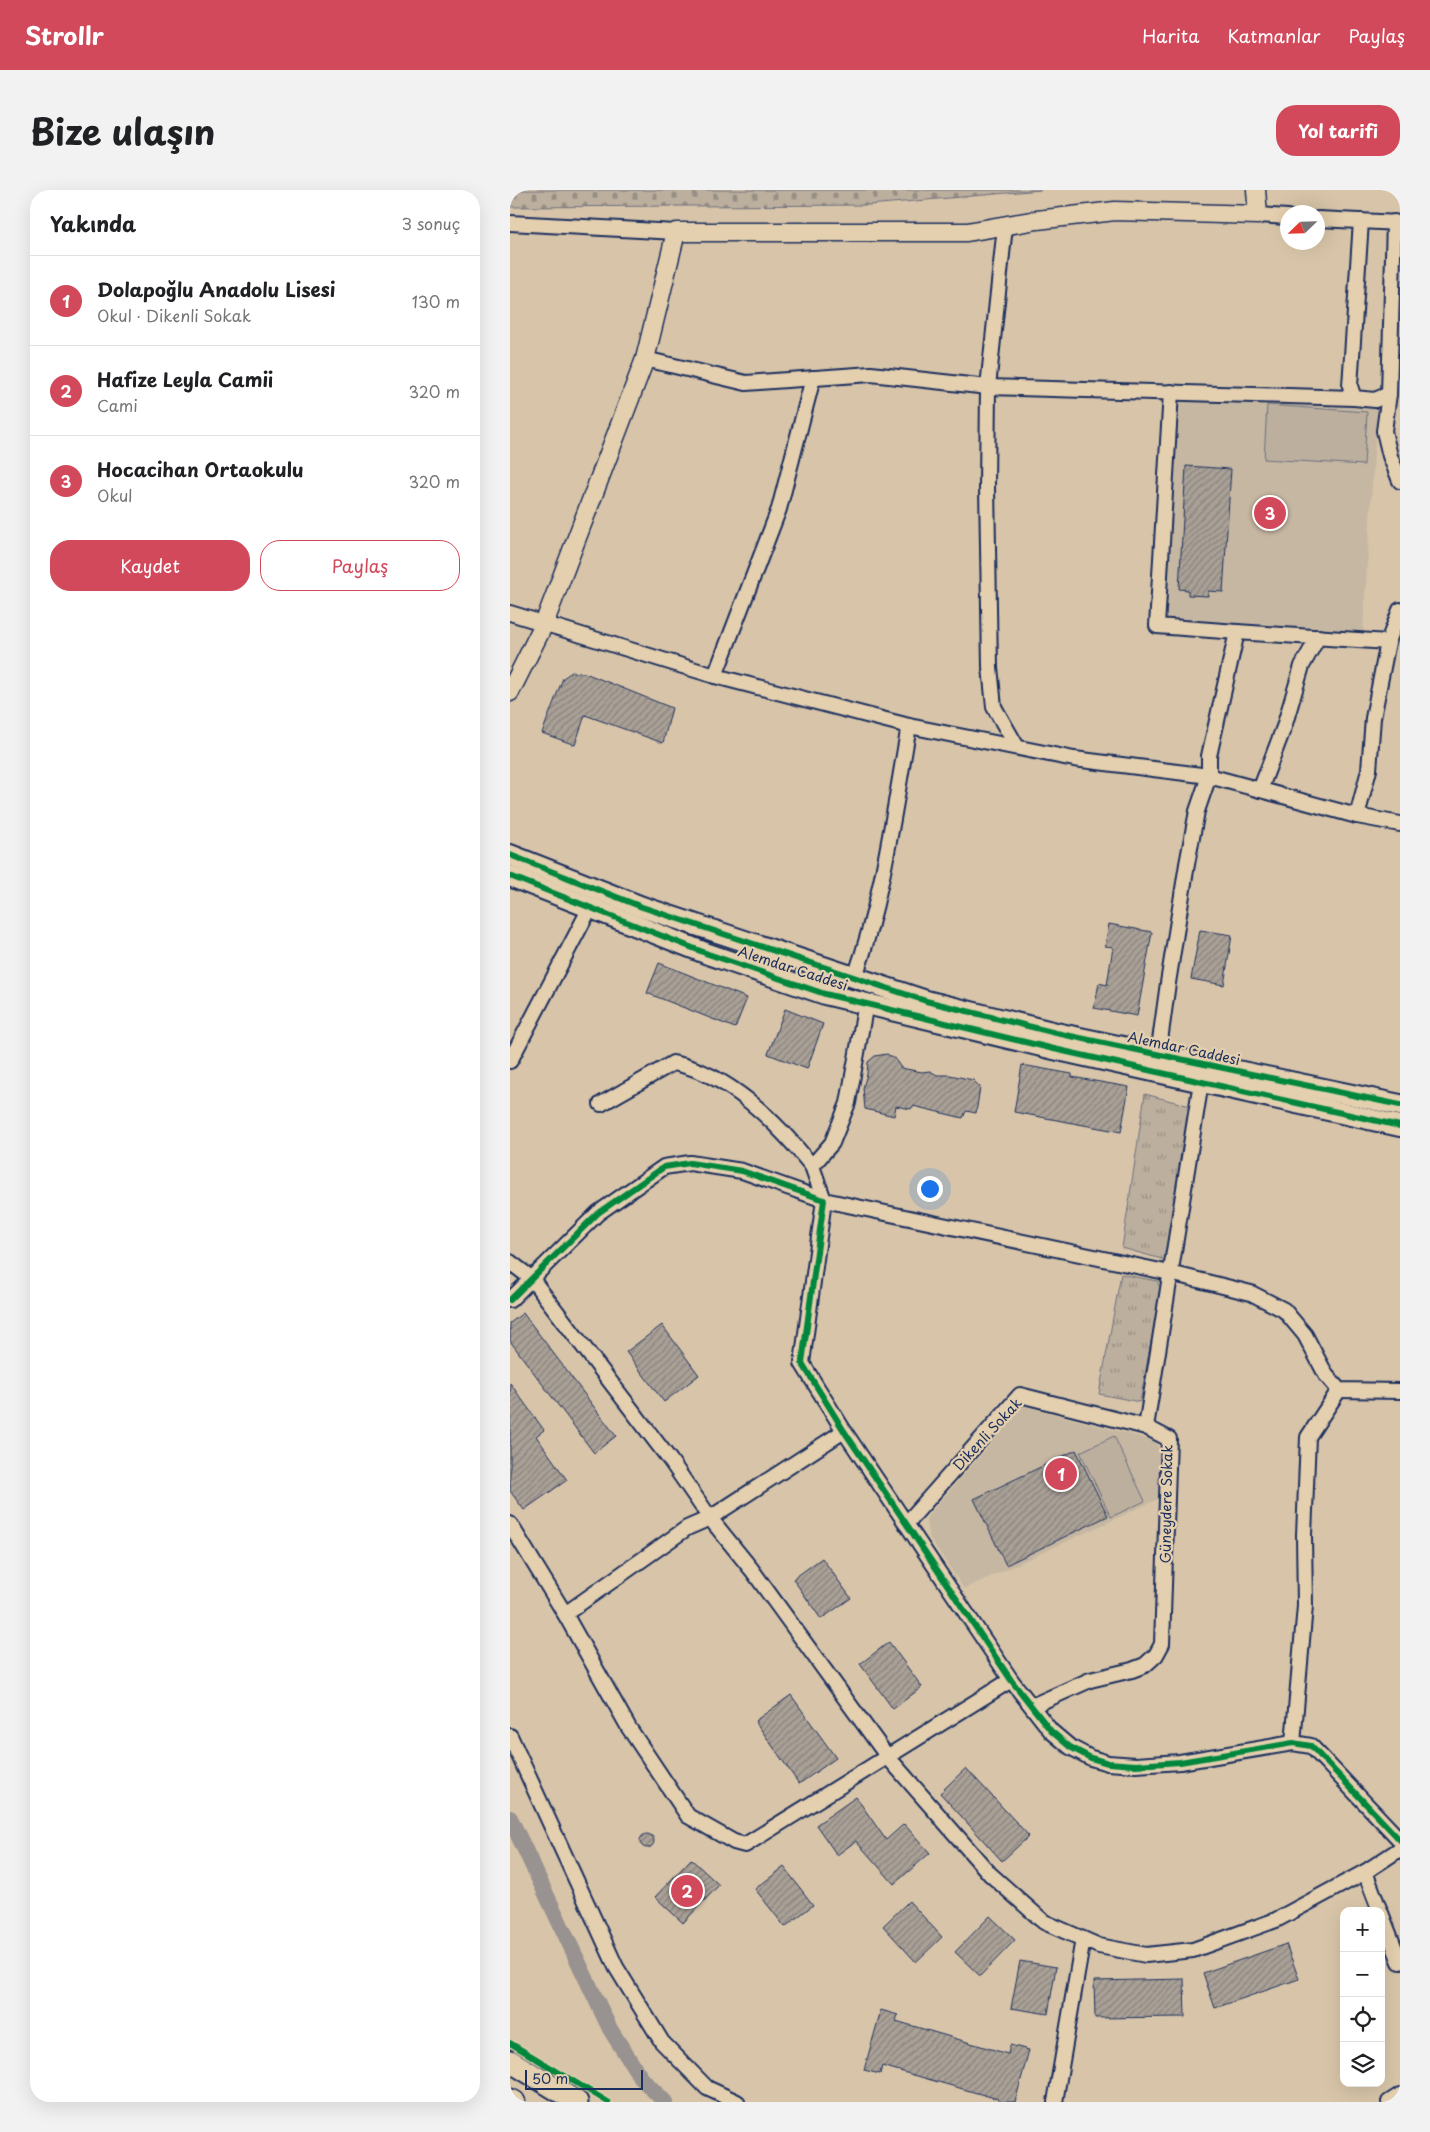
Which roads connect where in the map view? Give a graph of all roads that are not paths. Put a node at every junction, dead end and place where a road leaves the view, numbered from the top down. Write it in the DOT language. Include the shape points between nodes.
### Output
graph roads {
  1 [pos="1256,190"];
  2 [pos="1258,215"];
  3 [pos="1280,216"];
  4 [pos="1325,219"];
  5 [pos="1362,221"];
  6 [pos="510,223"];
  7 [pos="1397,223"];
  8 [pos="1005,226"];
  9 [pos="676,232"];
  10 [pos="646,359"];
  11 [pos="813,378"];
  12 [pos="988,387"];
  13 [pos="1171,392"];
  14 [pos="1389,394"];
  15 [pos="1354,398"];
  16 [pos="1400,481"];
  17 [pos="1400,610"];
  18 [pos="510,613"];
  19 [pos="544,624"];
  20 [pos="1237,632"];
  21 [pos="1318,637"];
  22 [pos="1388,642"];
  23 [pos="715,676"];
  24 [pos="510,692"];
  25 [pos="909,726"];
  26 [pos="1017,747"];
  27 [pos="1209,776"];
  28 [pos="1260,790"];
  29 [pos="1357,816"];
  30 [pos="1400,824"];
  31 [pos="510,855"];
  32 [pos="510,876"];
  33 [pos="590,908"];
  34 [pos="855,977"];
  35 [pos="866,1003"];
  36 [pos="1158,1055"];
  37 [pos="510,1061"];
  38 [pos="1201,1082"];
  39 [pos="601,1104"];
  40 [pos="1400,1105"];
  41 [pos="1400,1126"];
  42 [pos="812,1166"];
  43 [pos="824,1200"];
  44 [pos="510,1262"];
  45 [pos="1170,1273"];
  46 [pos="531,1278"];
  47 [pos="510,1300"];
  48 [pos="1339,1390"];
  49 [pos="1400,1391"];
  50 [pos="1146,1427"];
  51 [pos="844,1431"];
  52 [pos="710,1518"];
  53 [pos="510,1524"];
  54 [pos="906,1524"];
  55 [pos="565,1614"];
  56 [pos="1011,1680"];
  57 [pos="1032,1706"];
  58 [pos="510,1736"];
  59 [pos="1293,1743"];
  60 [pos="887,1756"];
  61 [pos="1400,1840"];
  62 [pos="1400,1848"];
  63 [pos="1365,1872"];
  64 [pos="1379,1907"];
  65 [pos="1385,1923"];
  66 [pos="1083,1939"];
  67 [pos="1400,1962"];
  68 [pos="510,2061"];
  69 [pos="1400,2095"];
  70 [pos="510,2100"];
  71 [pos="514,2102"];
  72 [pos="577,2102"];
  73 [pos="737,2102"];
  74 [pos="1055,2102"];
  75 [pos="1389,2102"];
  1 -- 2 [label="street"];
  2 -- 3 [label="street"];
  2 -- 8 [label="street" via="1115,211"];
  4 -- 5 [label="street"];
  5 -- 7 [label="street"];
  5 -- 15 [label="street" via="1350,386"];
  6 -- 9 [label="street"];
  7 -- 14 [label="street"];
  8 -- 9 [label="street" via="967,232"];
  8 -- 12 [label="street"];
  9 -- 10 [label="street"];
  10 -- 11 [label="street" via="746,383"];
  10 -- 19 [label="street"];
  11 -- 12 [label="street" via="871,374"];
  11 -- 23 [label="street" via="779,509"];
  12 -- 13 [label="street"];
  12 -- 26 [label="street" via="990,667 994,708"];
  13 -- 15 [label="street"];
  13 -- 20 [label="street" via="1156,626"];
  14 -- 15 [label="street" via="1375,400"];
  14 -- 16 [label="street" via="1384,431"];
  17 -- 22 [label="street"];
  18 -- 19 [label="street"];
  19 -- 23 [label="street"];
  19 -- 24 [label="street"];
  20 -- 21 [label="street"];
  20 -- 27 [label="street" via="1209,756"];
  21 -- 22 [label="street"];
  21 -- 28 [label="street" via="1302,666 1284,727"];
  22 -- 29 [label="street" via="1373,718 1369,770"];
  23 -- 25 [label="street"];
  25 -- 26 [label="street"];
  25 -- 34 [label="street" via="878,893"];
  26 -- 27 [label="street" via="1074,759"];
  27 -- 28 [label="street"];
  27 -- 36 [label="street" via="1197,811 1187,864"];
  28 -- 29 [label="street"];
  29 -- 30 [label="street"];
  31 -- 34 [label="main road, Alemdar Caddesi" via="642,907"];
  32 -- 33 [label="main road, Alemdar Caddesi"];
  33 -- 35 [label="main road, Alemdar Caddesi" via="726,960 825,994"];
  33 -- 37 [label="street"];
  34 -- 36 [label="main road, Alemdar Caddesi" via="926,1001 1056,1034"];
  35 -- 38 [label="main road, Alemdar Caddesi"];
  35 -- 42 [label="street" via="848,1103 832,1143"];
  36 -- 40 [label="main road, Alemdar Caddesi"];
  38 -- 41 [label="main road, Alemdar Caddesi"];
  38 -- 45 [label="street"];
  39 -- 42 [label="street" via="673,1063 688,1066 732,1088 789,1138"];
  42 -- 43 [label="street"];
  43 -- 45 [label="street"];
  43 -- 46 [label="street" via="742,1171 690,1163 664,1167 598,1212"];
  43 -- 51 [label="street" via="802,1363"];
  44 -- 46 [label="street"];
  45 -- 48 [label="street" via="1251,1293 1284,1310 1305,1335 1326,1375"];
  45 -- 50 [label="street"];
  46 -- 47 [label="street"];
  46 -- 52 [label="street" via="670,1460"];
  48 -- 49 [label="street"];
  48 -- 59 [label="street" via="1308,1436 1305,1606"];
  50 -- 54 [label="street, Dikenli Sokak" via="1020,1395"];
  50 -- 57 [label="street, Güneydere Sokak" via="1169,1440 1162,1644 1145,1665 1090,1680"];
  51 -- 52 [label="street"];
  51 -- 54 [label="street"];
  52 -- 55 [label="street" via="687,1528"];
  52 -- 60 [label="street" via="752,1570"];
  53 -- 55 [label="street"];
  54 -- 56 [label="street"];
  55 -- 60 [label="street" via="630,1728 688,1816 734,1842 744,1845"];
  56 -- 57 [label="street"];
  56 -- 60 [label="street"];
  57 -- 59 [label="street" via="1070,1747 1108,1763 1180,1762"];
  58 -- 73 [label="street" via="616,1967 662,2042 707,2088"];
  59 -- 61 [label="street" via="1311,1746"];
  60 -- 66 [label="street" via="990,1874 1044,1922"];
  62 -- 63 [label="street"];
  63 -- 64 [label="street"];
  63 -- 66 [label="street" via="1276,1920 1193,1950 1146,1955 1099,1946"];
  65 -- 67 [label="street"];
  66 -- 74 [label="street"];
  68 -- 72 [label="main road"];
  69 -- 75 [label="street"];
  70 -- 71 [label="main road"];
}
